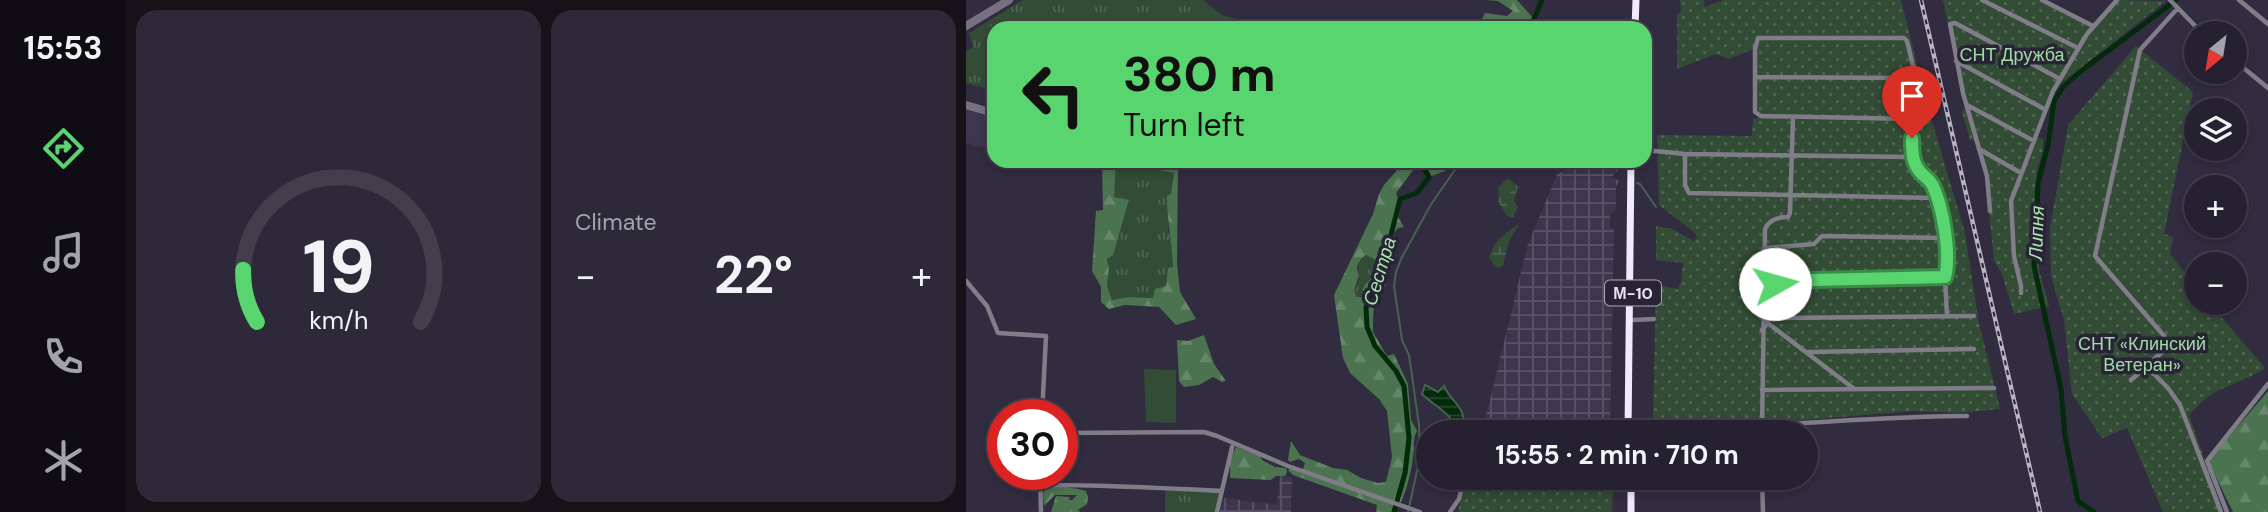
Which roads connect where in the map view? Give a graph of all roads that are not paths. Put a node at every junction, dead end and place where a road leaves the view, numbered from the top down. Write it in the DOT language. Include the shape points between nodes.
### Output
graph roads {
  1 [pos="1634,0"];
  2 [pos="1982,0"];
  3 [pos="2042,0"];
  4 [pos="2117,0"];
  5 [pos="2182,0"];
  6 [pos="2239,0"];
  7 [pos="2173,4"];
  8 [pos="1634,21"];
  9 [pos="2190,21"];
  10 [pos="2268,24"];
  11 [pos="2093,26"];
  12 [pos="2078,48"];
  13 [pos="1956,61"];
  14 [pos="2247,71"];
  15 [pos="1756,77"];
  16 [pos="2060,79"];
  17 [pos="2268,88"];
  18 [pos="1967,105"];
  19 [pos="2046,110"];
  20 [pos="1919,114"];
  21 [pos="1793,117"];
  22 [pos="1912,119"];
  23 [pos="2034,141"];
  24 [pos="1979,149"];
  25 [pos="1652,151"];
  26 [pos="1685,154"];
  27 [pos="1792,156"];
  28 [pos="1912,158"];
  29 [pos="1632,168"];
  30 [pos="1632,168"];
  31 [pos="2021,173"];
  32 [pos="1790,196"];
  33 [pos="1937,198"];
  34 [pos="1990,211"];
  35 [pos="1945,238"];
  36 [pos="1765,248"];
  37 [pos="1945,277"];
  38 [pos="966,281"];
  39 [pos="2021,293"];
  40 [pos="1947,316"];
  41 [pos="1974,316"];
  42 [pos="1654,319"];
  43 [pos="1633,320"];
  44 [pos="1766,324"];
  45 [pos="1974,349"];
  46 [pos="1808,352"];
  47 [pos="2146,366"];
  48 [pos="2131,380"];
  49 [pos="2268,384"];
  50 [pos="1853,388"];
  51 [pos="1994,388"];
  52 [pos="1762,390"];
  53 [pos="1043,399"];
  54 [pos="1967,416"];
  55 [pos="1630,420"];
  56 [pos="1630,420"];
  57 [pos="1761,420"];
  58 [pos="1818,422"];
  59 [pos="1078,433"];
  60 [pos="1233,443"];
  61 [pos="1078,485"];
  62 [pos="1040,490"];
  63 [pos="1460,490"];
  64 [pos="1628,490"];
  65 [pos="1762,490"];
  66 [pos="1222,491"];
  67 [pos="1418,511"];
  68 [pos="1041,512"];
  69 [pos="1217,512"];
  70 [pos="1450,512"];
  71 [pos="1628,512"];
  72 [pos="1763,512"];
  73 [pos="2221,512"];
  74 [pos="2227,512"];
  1 -- 8 [label="highway"];
  2 -- 12 [label="street"];
  3 -- 11 [label="street"];
  4 -- 11 [label="street"];
  5 -- 7 [label="street"];
  6 -- 10 [label="street"];
  7 -- 9 [label="street"];
  7 -- 47 [label="street" via="2140,50 2095,256 2171,344"];
  11 -- 12 [label="street"];
  12 -- 16 [label="street"];
  13 -- 16 [label="street" via="1950,26 1955,23"];
  13 -- 18 [label="street"];
  13 -- 19 [label="street"];
  14 -- 17 [label="street"];
  15 -- 15 [label="street" via="1758,38 1904,38 1916,78"];
  15 -- 21 [label="street" via="1756,114"];
  16 -- 19 [label="street"];
  18 -- 23 [label="street"];
  18 -- 24 [label="street"];
  19 -- 23 [label="street"];
  20 -- 22 [label="street"];
  21 -- 22 [label="street"];
  21 -- 27 [label="street"];
  22 -- 28 [label="street"];
  23 -- 31 [label="street"];
  24 -- 31 [label="street"];
  24 -- 34 [label="street" via="1988,179"];
  25 -- 26 [label="street"];
  26 -- 27 [label="street"];
  26 -- 32 [label="street" via="1689,193"];
  27 -- 28 [label="street"];
  27 -- 32 [label="street"];
  28 -- 33 [label="street"];
  29 -- 43 [label="highway, М-10"];
  30 -- 56 [label="highway, М-10"];
  31 -- 39 [label="street" via="2010,206"];
  32 -- 33 [label="street"];
  32 -- 36 [label="street" via="1788,216 1766,225"];
  33 -- 35 [label="street"];
  35 -- 36 [label="street" via="1822,236 1814,244"];
  35 -- 37 [label="street"];
  36 -- 44 [label="street"];
  37 -- 40 [label="street"];
  37 -- 44 [label="street" via="1775,284"];
  38 -- 53 [label="street" via="987,306 998,333 1046,336"];
  40 -- 41 [label="street"];
  40 -- 44 [label="street"];
  42 -- 43 [label="street"];
  43 -- 55 [label="highway, М-10"];
  44 -- 46 [label="street"];
  44 -- 52 [label="street"];
  45 -- 46 [label="street"];
  46 -- 50 [label="street"];
  47 -- 48 [label="street"];
  47 -- 73 [label="street" via="2180,405"];
  49 -- 74 [label="street" via="2207,460"];
  50 -- 51 [label="street"];
  50 -- 52 [label="street"];
  52 -- 57 [label="street"];
  54 -- 58 [label="street"];
  59 -- 60 [label="street" via="1196,431"];
  60 -- 66 [label="street"];
  60 -- 67 [label="street"];
  61 -- 66 [label="street"];
  62 -- 68 [label="street"];
  63 -- 70 [label="street"];
  64 -- 71 [label="highway"];
  65 -- 72 [label="street"];
  66 -- 69 [label="street"];
}
